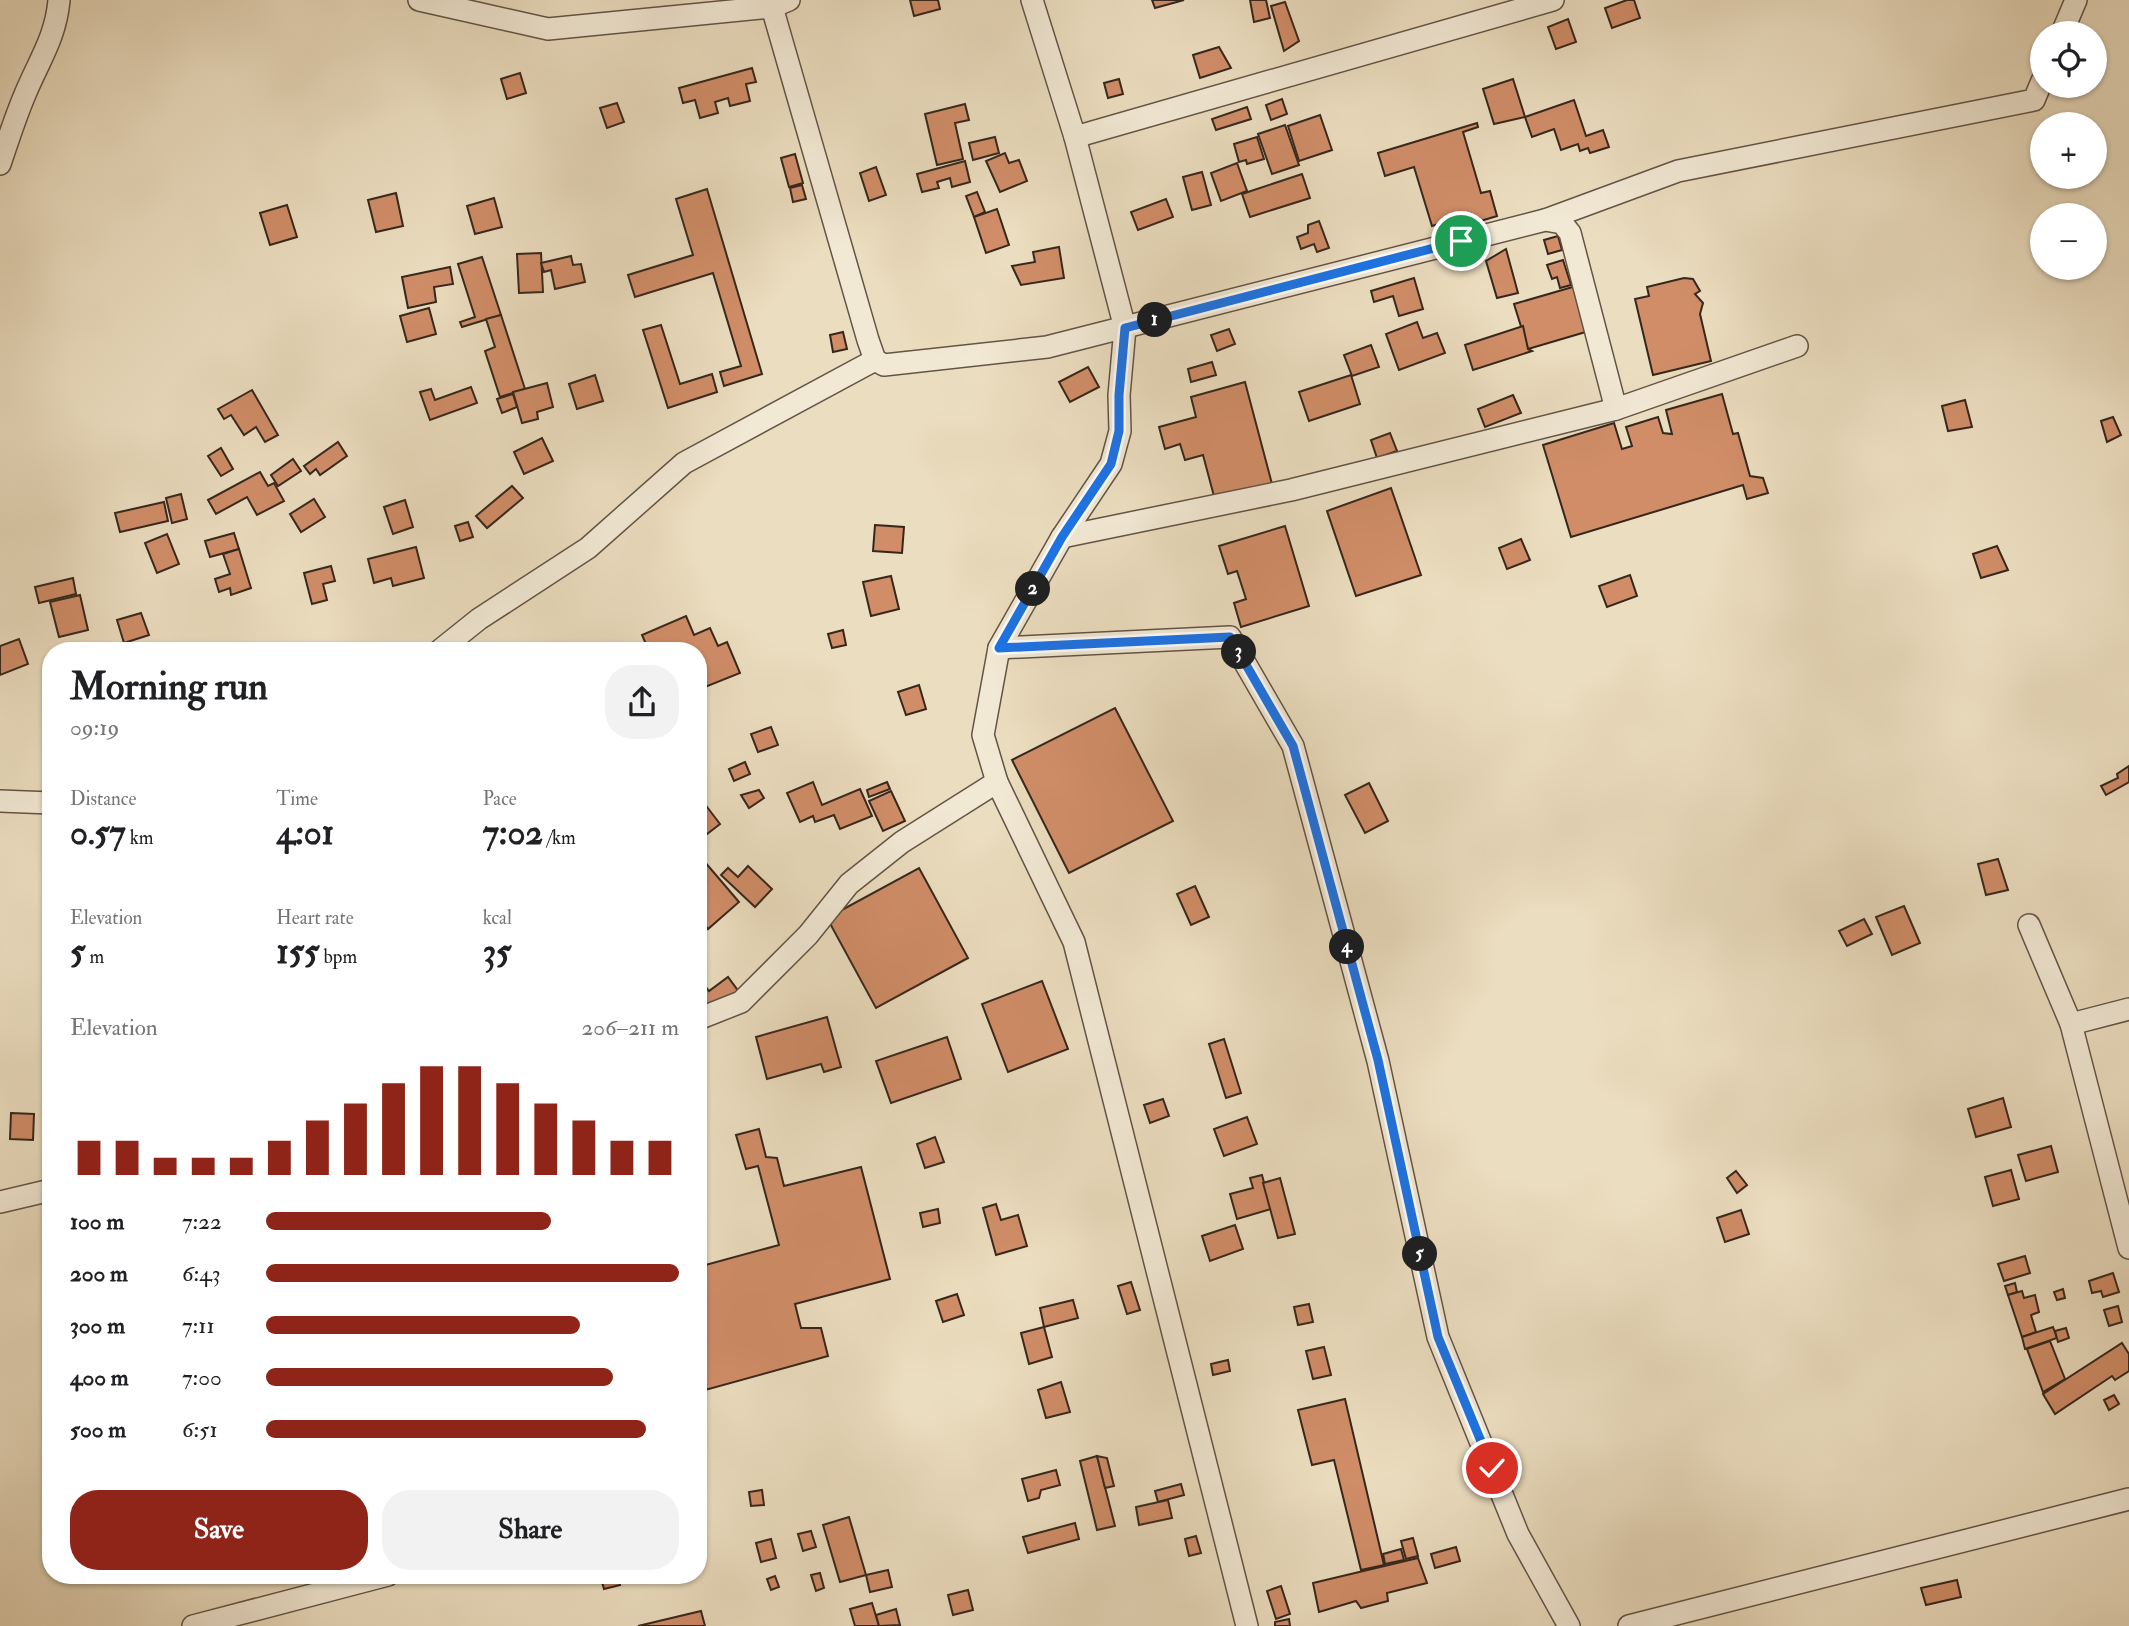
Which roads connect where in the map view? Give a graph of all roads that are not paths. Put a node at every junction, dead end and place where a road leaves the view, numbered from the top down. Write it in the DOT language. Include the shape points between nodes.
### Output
graph roads {
  1 [pos="59,0"];
  2 [pos="419,0"];
  3 [pos="1032,0"];
  4 [pos="1553,0"];
  5 [pos="2076,0"];
  6 [pos="781,4"];
  7 [pos="2067,21"];
  8 [pos="2035,98"];
  9 [pos="1075,137"];
  10 [pos="0,164"];
  11 [pos="1545,219"];
  12 [pos="1125,328"];
  13 [pos="1797,346"];
  14 [pos="875,360"];
  15 [pos="1616,409"];
  16 [pos="1062,537"];
  17 [pos="450,642"];
  18 [pos="999,648"];
  19 [pos="997,782"];
  20 [pos="0,800"];
  21 [pos="42,802"];
  22 [pos="2029,925"];
  23 [pos="2129,1009"];
  24 [pos="707,1015"];
  25 [pos="2071,1024"];
  26 [pos="42,1192"];
  27 [pos="0,1202"];
  28 [pos="2129,1248"];
  29 [pos="2129,1499"];
  30 [pos="353,1584"];
  31 [pos="193,1626"];
  32 [pos="1247,1626"];
  33 [pos="1569,1626"];
  34 [pos="1629,1626"];
  1 -- 10 [label="street" via="49,46 39,60"];
  2 -- 6 [label="street" via="548,29"];
  3 -- 9 [label="street"];
  4 -- 9 [label="street"];
  5 -- 7 [label="street"];
  6 -- 14 [label="street"];
  8 -- 11 [label="street" via="1678,171"];
  9 -- 12 [label="street"];
  11 -- 12 [label="street"];
  11 -- 15 [label="street" via="1562,223 1570,233"];
  12 -- 14 [label="street" via="1035,348 884,365"];
  12 -- 16 [label="street" via="1119,431 1111,464"];
  13 -- 15 [label="street"];
  14 -- 17 [label="street" via="684,463 588,548"];
  15 -- 16 [label="street" via="1291,490"];
  16 -- 18 [label="street"];
  18 -- 19 [label="street" via="983,725"];
  18 -- 33 [label="street" via="1230,637 1251,673 1293,746 1378,1060 1438,1337 1518,1534"];
  19 -- 24 [label="street" via="902,842 849,884 808,935 741,1002"];
  19 -- 32 [label="street" via="1074,942"];
  20 -- 21 [label="street"];
  22 -- 25 [label="street"];
  23 -- 25 [label="street"];
  25 -- 28 [label="street"];
  26 -- 27 [label="street"];
  29 -- 34 [label="street"];
  30 -- 31 [label="street"];
}
